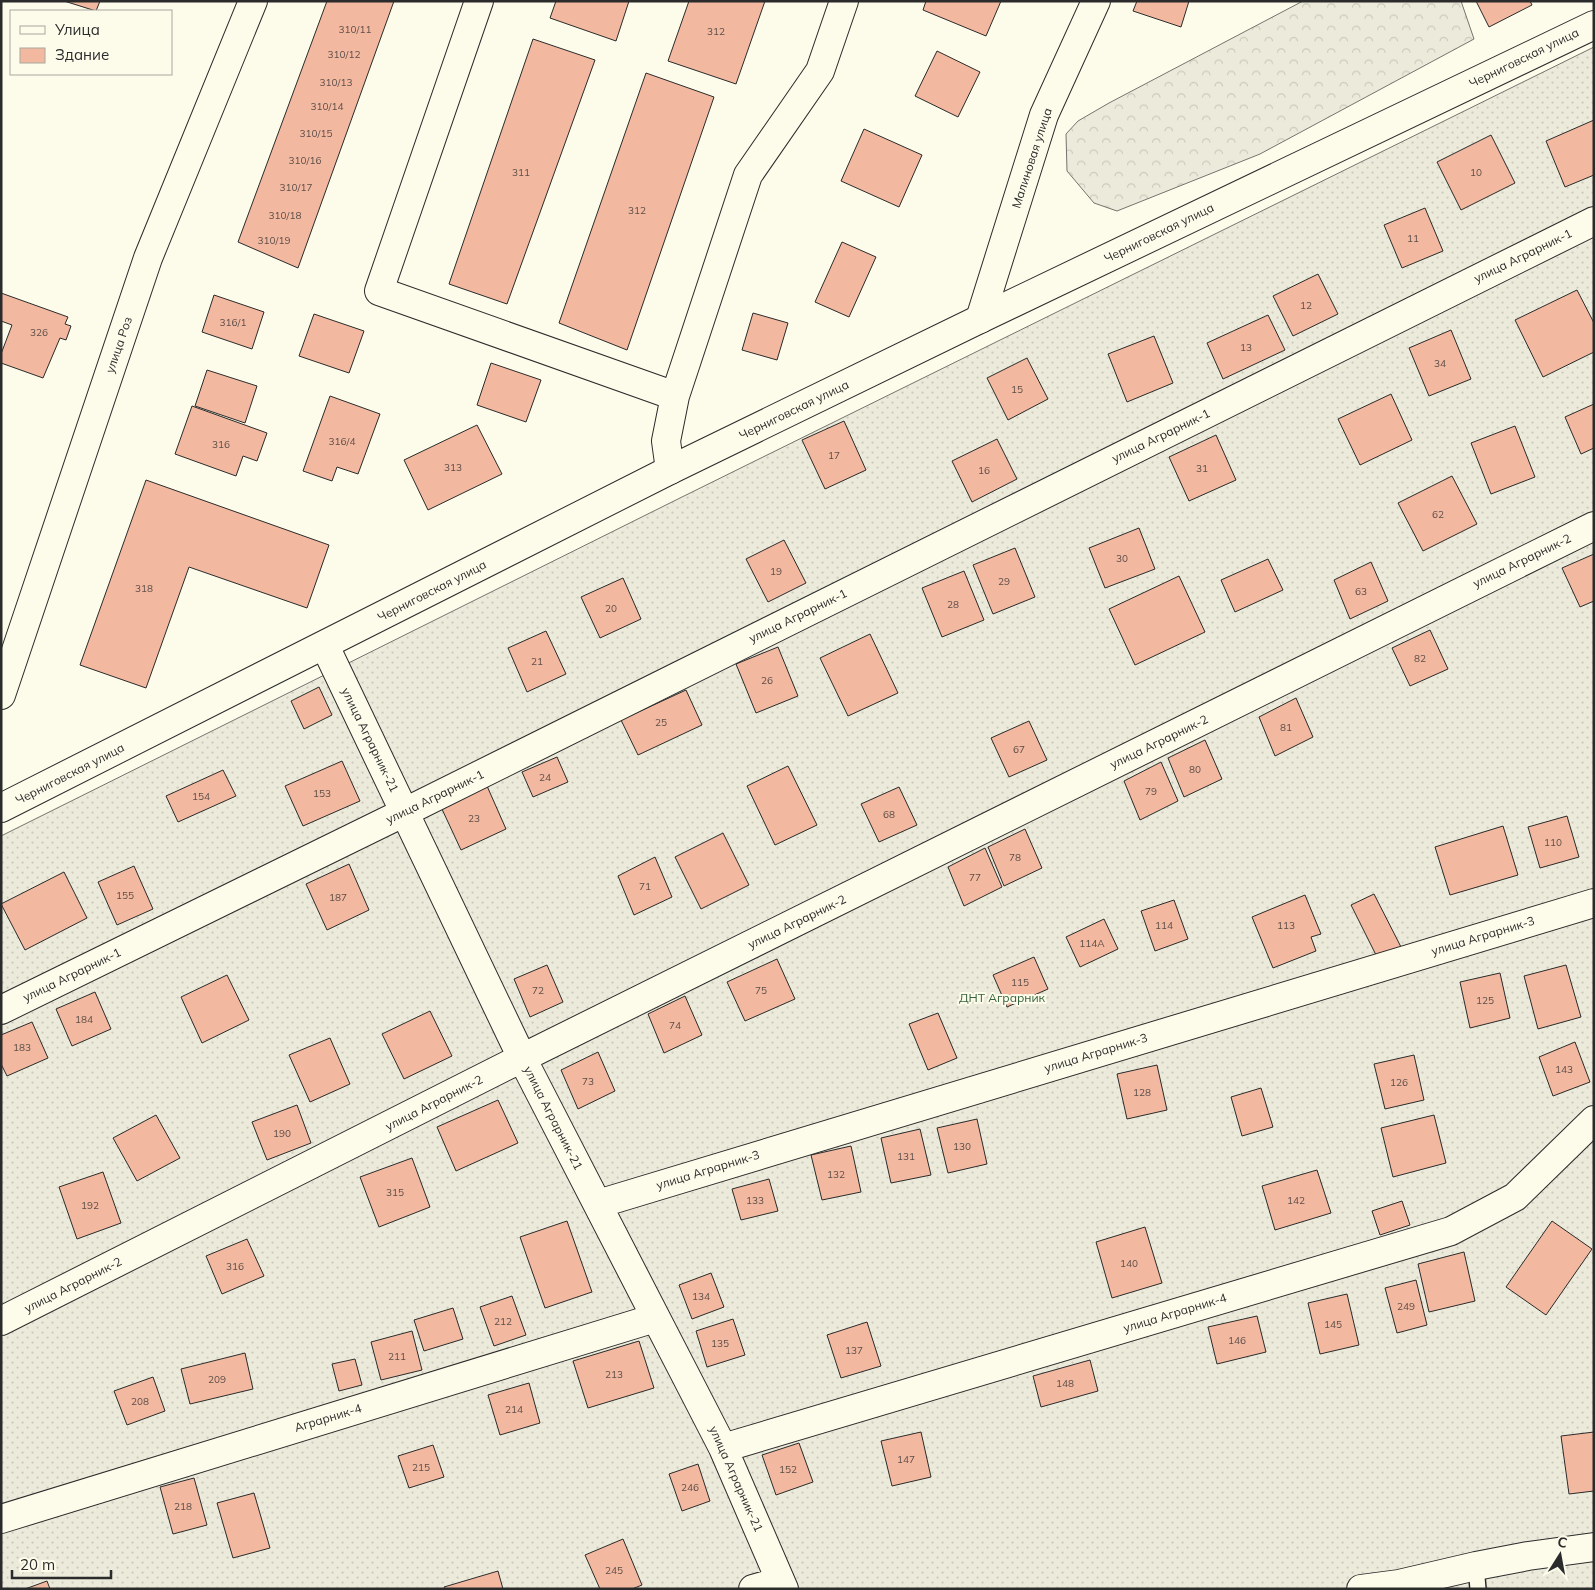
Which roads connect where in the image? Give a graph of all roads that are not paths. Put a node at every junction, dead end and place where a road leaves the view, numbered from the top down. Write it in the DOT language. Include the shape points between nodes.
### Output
graph roads {
  1 [pos="253,1"];
  2 [pos="479,1"];
  3 [pos="844,1"];
  4 [pos="1096,1"];
  5 [pos="1594,25"];
  6 [pos="1594,221"];
  7 [pos="980,319"];
  8 [pos="675,396"];
  9 [pos="670,470"];
  10 [pos="1594,526"];
  11 [pos="325,646"];
  12 [pos="1,694"];
  13 [pos="1,808"];
  14 [pos="405,812"];
  15 [pos="1594,903"];
  16 [pos="1,1010"];
  17 [pos="522,1058"];
  18 [pos="1594,1120"];
  19 [pos="598,1204"];
  20 [pos="655,1318"];
  21 [pos="1,1321"];
  22 [pos="724,1448"];
  23 [pos="1,1519"];
  24 [pos="1594,1547"];
  25 [pos="1477,1577"];
  26 [pos="782,1585"];
  27 [pos="753,1589"];
  28 [pos="1361,1589"];
  1 -- 12 [label="street, улица Роз" via="148,258"];
  2 -- 8 [label="street" via="379,291"];
  3 -- 8 [label="street" via="820,71 748,175"];
  4 -- 7 [label="street, Малиновая улица" via="1044,115"];
  5 -- 7 [label="street, Черниговская улица"];
  6 -- 14 [label="street, улица Аграрник-1"];
  7 -- 9 [label="street, Черниговская улица"];
  8 -- 9 [label="street" via="666,441"];
  9 -- 11 [label="street, Черниговская улица"];
  10 -- 17 [label="street, улица Аграрник-2"];
  11 -- 13 [label="street, Черниговская улица"];
  11 -- 14 [label="street, улица Аграрник-21"];
  14 -- 16 [label="street, улица Аграрник-1"];
  14 -- 17 [label="street, улица Аграрник-21"];
  15 -- 19 [label="street, улица Аграрник-3"];
  17 -- 19 [label="street, улица Аграрник-21"];
  17 -- 21 [label="street, улица Аграрник-2"];
  18 -- 22 [label="street, улица Аграрник-4" via="1515,1197 1451,1231"];
  19 -- 20 [label="street, улица Аграрник-21"];
  20 -- 22 [label="street, улица Аграрник-21"];
  20 -- 23 [label="street, Аграрник-4"];
  22 -- 26 [label="street, улица Аграрник-21"];
  24 -- 25 [label="street" via="1528,1556"];
  25 -- 28 [label="street"];
  26 -- 27 [label="street"];
}
